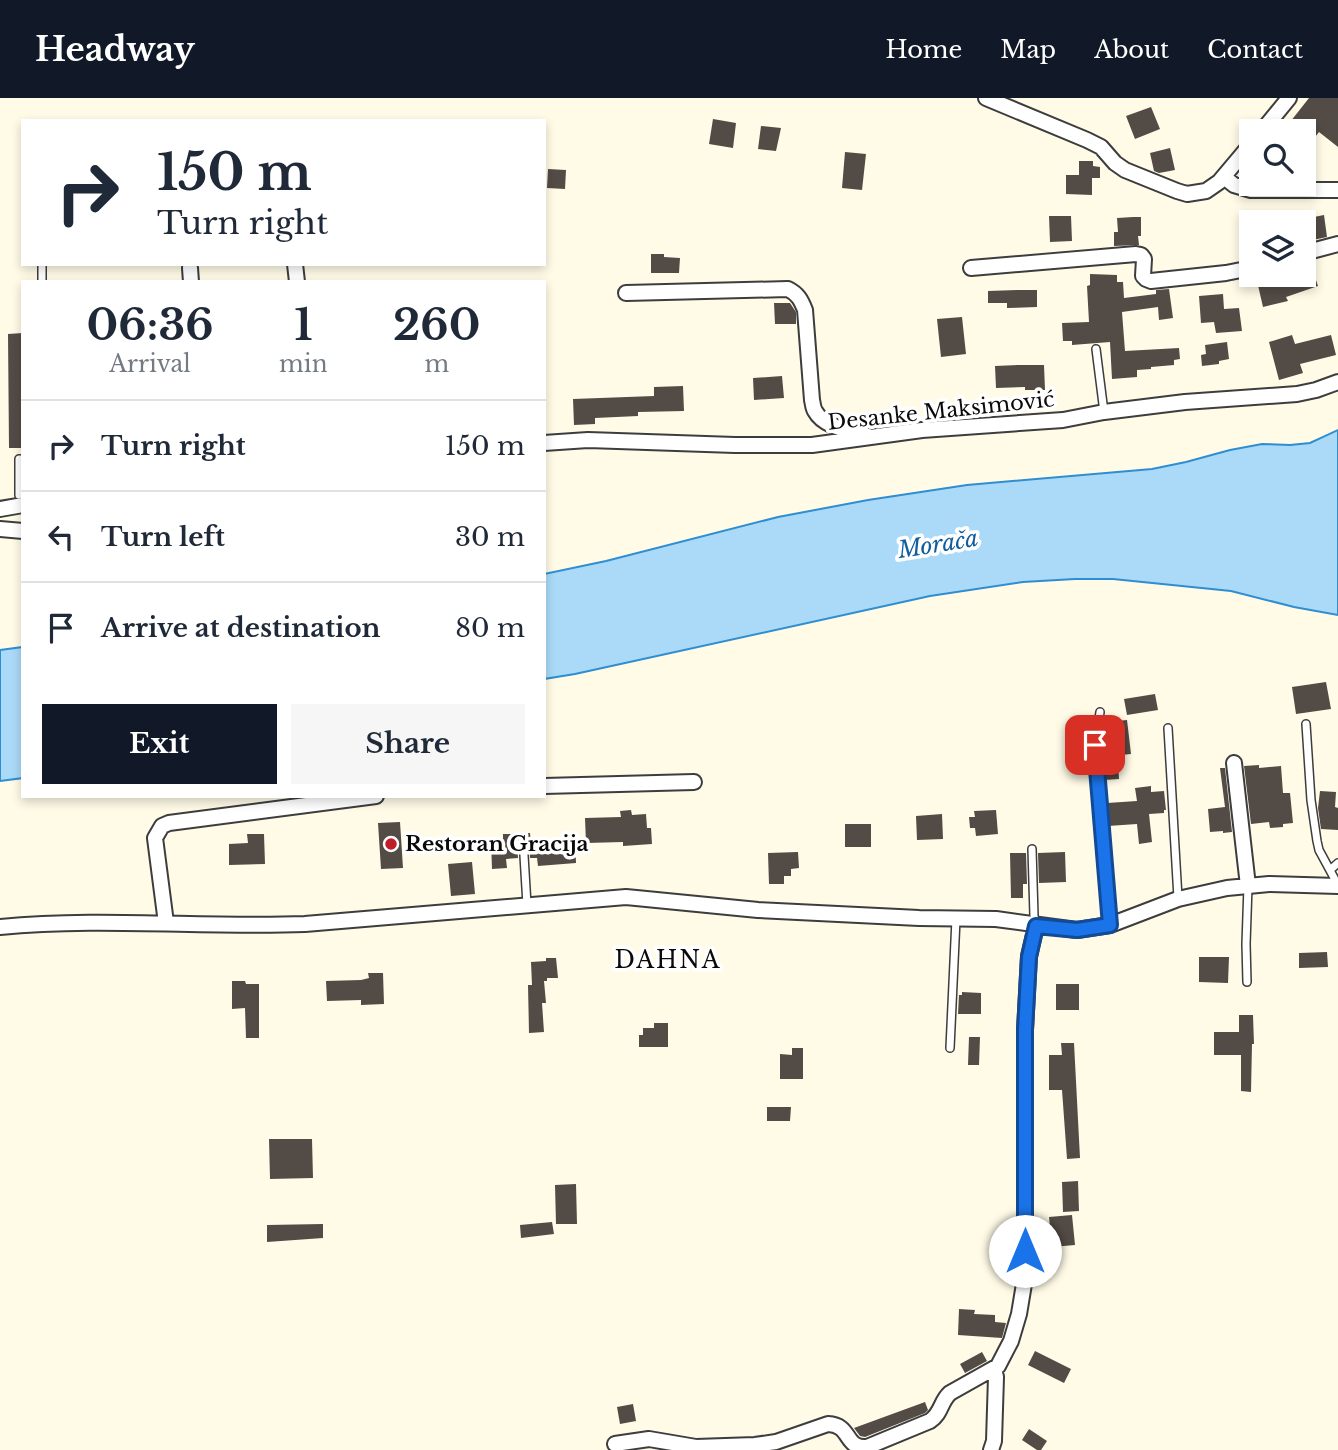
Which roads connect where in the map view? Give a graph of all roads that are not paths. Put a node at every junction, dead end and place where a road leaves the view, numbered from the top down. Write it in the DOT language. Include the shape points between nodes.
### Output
graph roads {
  1 [pos="986,98"];
  2 [pos="1289,98"];
  3 [pos="1272,119"];
  4 [pos="1239,159"];
  5 [pos="1224,177"];
  6 [pos="1338,190"];
  7 [pos="1338,244"];
  8 [pos="1316,250"];
  9 [pos="971,268"];
  10 [pos="1239,270"];
  11 [pos="626,293"];
  12 [pos="1096,349"];
  13 [pos="1338,382"];
  14 [pos="1104,412"];
  15 [pos="873,437"];
  16 [pos="546,443"];
  17 [pos="21,459"];
  18 [pos="21,500"];
  19 [pos="0,509"];
  20 [pos="0,529"];
  21 [pos="21,531"];
  22 [pos="1100,712"];
  23 [pos="1306,724"];
  24 [pos="1168,729"];
  25 [pos="1234,763"];
  26 [pos="694,782"];
  27 [pos="546,786"];
  28 [pos="361,798"];
  29 [pos="523,839"];
  30 [pos="1032,849"];
  31 [pos="1338,863"];
  32 [pos="1330,870"];
  33 [pos="1248,886"];
  34 [pos="1338,886"];
  35 [pos="1178,899"];
  36 [pos="527,906"];
  37 [pos="956,918"];
  38 [pos="166,923"];
  39 [pos="1110,925"];
  40 [pos="1036,926"];
  41 [pos="0,927"];
  42 [pos="1247,982"];
  43 [pos="950,1048"];
  44 [pos="994,1369"];
  45 [pos="615,1444"];
  46 [pos="991,1450"];
  1 -- 5 [label="street" via="1087,139 1120,167 1177,191 1206,191"];
  2 -- 3 [label="street"];
  4 -- 5 [label="street"];
  5 -- 6 [label="street" via="1251,190"];
  7 -- 8 [label="street"];
  9 -- 10 [label="street" via="1136,254 1144,259 1143,276 1151,281"];
  11 -- 15 [label="street" via="788,289 796,293 805,310 815,411 833,425"];
  12 -- 14 [label="lane"];
  13 -- 14 [label="street, Desanke Maksimović" via="1297,394"];
  14 -- 15 [label="street, Desanke Maksimović" via="1063,420"];
  15 -- 16 [label="street, Desanke Maksimović" via="788,445"];
  17 -- 18 [label="lane"];
  18 -- 19 [label="street"];
  20 -- 21 [label="street"];
  22 -- 39 [label="lane" via="1095,745"];
  23 -- 32 [label="lane" via="1317,841"];
  24 -- 35 [label="lane"];
  25 -- 33 [label="street"];
  26 -- 27 [label="street"];
  28 -- 38 [label="street" via="162,826 155,838"];
  29 -- 36 [label="lane"];
  30 -- 40 [label="lane"];
  31 -- 32 [label="lane"];
  32 -- 34 [label="lane"];
  33 -- 34 [label="street"];
  33 -- 35 [label="street"];
  33 -- 42 [label="lane"];
  35 -- 39 [label="street"];
  36 -- 37 [label="street" via="626,897 758,910"];
  36 -- 38 [label="street" via="305,925"];
  37 -- 40 [label="street"];
  37 -- 43 [label="lane"];
  38 -- 41 [label="street"];
  39 -- 40 [label="street" via="1077,930"];
  40 -- 44 [label="street" via="1029,957 1025,1030 1025,1279 1011,1341"];
  44 -- 45 [label="street" via="950,1393 937,1417 867,1447 853,1444 836,1424 754,1445 696,1447 649,1439"];
  44 -- 46 [label="street"];
}
